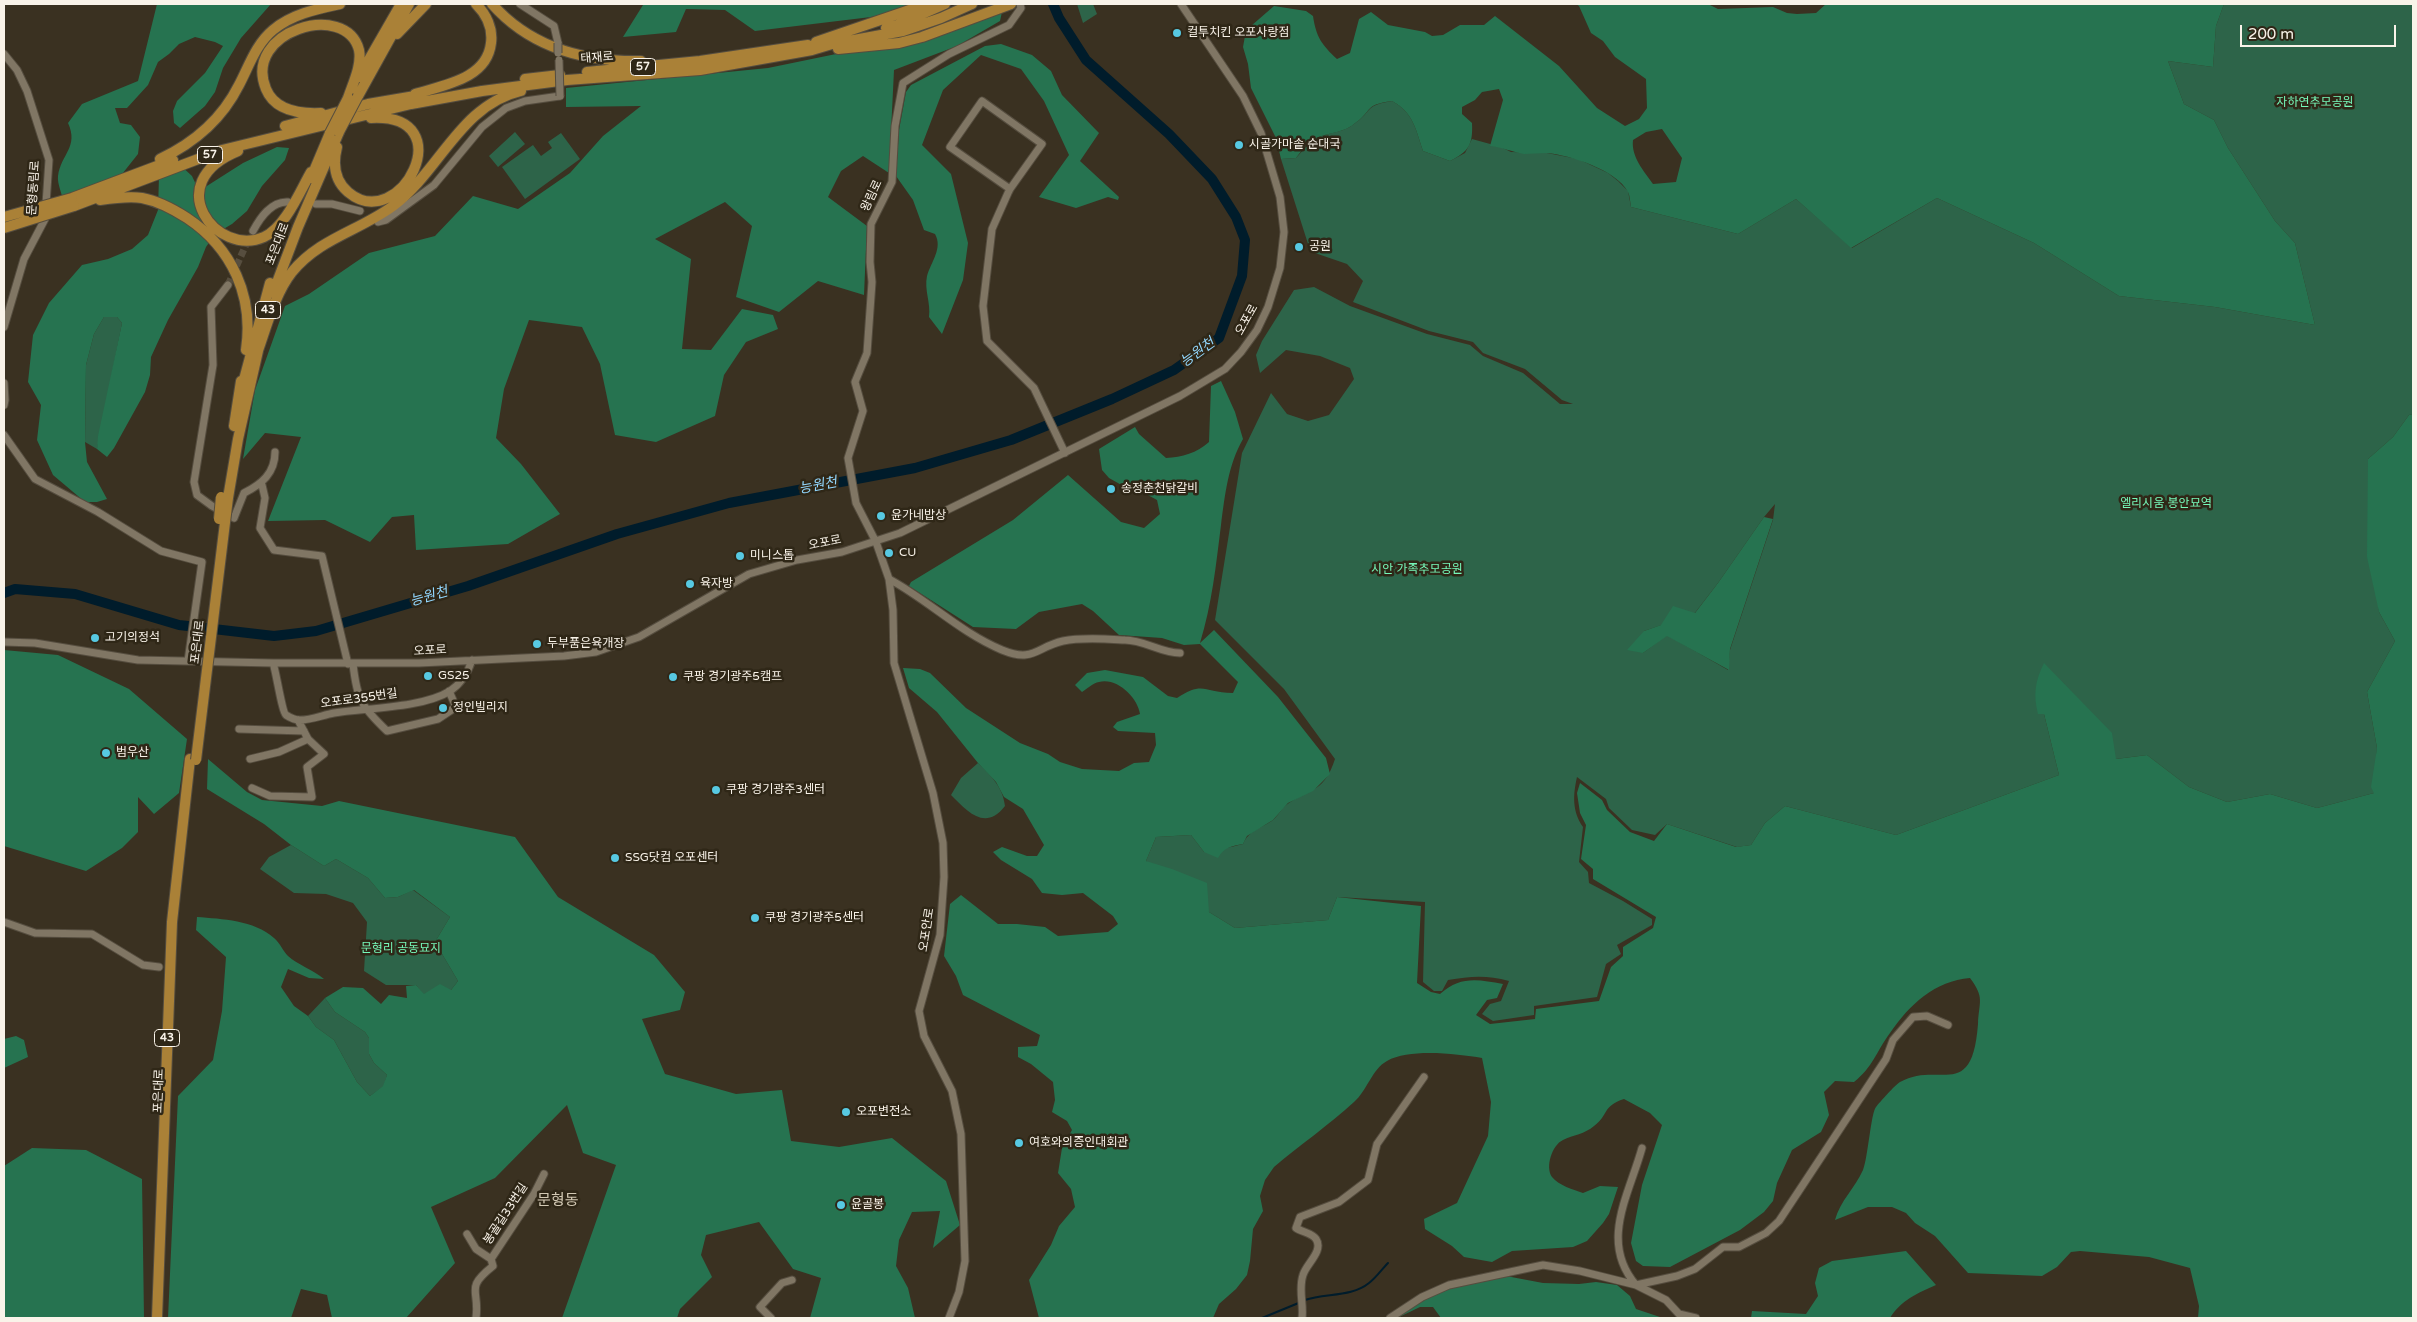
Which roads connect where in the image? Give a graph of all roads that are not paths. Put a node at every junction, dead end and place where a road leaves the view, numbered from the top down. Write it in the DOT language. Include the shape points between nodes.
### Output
graph roads {
  1 [pos="340,4"];
  2 [pos="401,4"];
  3 [pos="408,4"];
  4 [pos="426,4"];
  5 [pos="476,4"];
  6 [pos="492,4"];
  7 [pos="520,4"];
  8 [pos="928,4"];
  9 [pos="945,4"];
  10 [pos="972,4"];
  11 [pos="1011,4"];
  12 [pos="1020,4"];
  13 [pos="1181,4"];
  14 [pos="810,47"];
  15 [pos="4,54"];
  16 [pos="700,61"];
  17 [pos="368,76"];
  18 [pos="567,80"];
  19 [pos="353,97"];
  20 [pos="398,99"];
  21 [pos="337,112"];
  22 [pos="350,119"];
  23 [pos="294,131"];
  24 [pos="335,133"];
  25 [pos="322,151"];
  26 [pos="102,186"];
  27 [pos="1010,189"];
  28 [pos="73,202"];
  29 [pos="288,202"];
  30 [pos="316,204"];
  31 [pos="360,211"];
  32 [pos="4,218"];
  33 [pos="378,222"];
  34 [pos="4,228"];
  35 [pos="253,231"];
  36 [pos="228,285"];
  37 [pos="4,327"];
  38 [pos="256,356"];
  39 [pos="4,383"];
  40 [pos="4,405"];
  41 [pos="234,428"];
  42 [pos="4,435"];
  43 [pos="274,452"];
  44 [pos="1065,453"];
  45 [pos="262,485"];
  46 [pos="225,498"];
  47 [pos="876,542"];
  48 [pos="889,579"];
  49 [pos="4,642"];
  50 [pos="1180,653"];
  51 [pos="472,660"];
  52 [pos="188,661"];
  53 [pos="273,663"];
  54 [pos="350,664"];
  55 [pos="450,691"];
  56 [pos="365,709"];
  57 [pos="298,720"];
  58 [pos="239,729"];
  59 [pos="304,731"];
  60 [pos="308,739"];
  61 [pos="250,759"];
  62 [pos="193,760"];
  63 [pos="252,788"];
  64 [pos="4,922"];
  65 [pos="159,967"];
  66 [pos="1948,1025"];
  67 [pos="1424,1077"];
  68 [pos="1642,1148"];
  69 [pos="544,1174"];
  70 [pos="466,1234"];
  71 [pos="491,1259"];
  72 [pos="792,1280"];
  73 [pos="1636,1286"];
  74 [pos="157,1318"];
  75 [pos="163,1318"];
  76 [pos="476,1318"];
  77 [pos="771,1318"];
  78 [pos="949,1318"];
  79 [pos="1302,1318"];
  80 [pos="1390,1318"];
  81 [pos="1696,1318"];
  1 -- 26 [label="highway" via="295,17 272,31 256,51 233,96 200,134 181,149"];
  2 -- 19 [label="highway, 43"];
  3 -- 17 [label="highway, 43"];
  4 -- 17 [label="highway" via="398,33"];
  5 -- 20 [label="highway" via="486,17 492,37 483,64 460,80"];
  6 -- 16 [label="highway" via="529,35 561,51 606,60"];
  7 -- 33 [label="street, bridge" via="554,26 558,43 560,96 525,101 506,108 482,127 434,185 386,220"];
  8 -- 14 [label="highway"];
  9 -- 14 [label="highway, 태재로 / 57" via="897,26"];
  10 -- 14 [label="highway, 태재로 / 57" via="903,31"];
  11 -- 14 [label="highway" via="899,43"];
  12 -- 47 [label="street, 왕림로" via="1021,8 1009,25 949,54 903,83 895,126 892,182 871,224 872,282 867,353 855,382 863,411 848,458 856,503"];
  13 -- 44 [label="street, 오포로" via="1243,96 1262,133 1282,210 1284,244 1280,268 1257,330 1225,369 1180,396"];
  14 -- 16 [label="highway, 태재로 / 57"];
  14 -- 18 [label="highway, 태재로 / 57" via="700,70"];
  15 -- 37 [label="street, 문형동림로" via="17,70 27,91 49,160 45,219 24,259"];
  16 -- 20 [label="highway, 태재로 / 57" via="544,76"];
  17 -- 19 [label="highway, 43"];
  18 -- 22 [label="highway, 57" via="482,91"];
  18 -- 38 [label="highway" via="515,92 479,112 406,196 378,216 313,251 284,284"];
  19 -- 21 [label="highway" via="358,50 350,34 325,22 304,24 285,32 266,56 263,76 267,92 279,105 297,112"];
  19 -- 24 [label="highway, 43, bridge"];
  20 -- 21 [label="highway, 태재로 / 57"];
  21 -- 26 [label="highway, 57" via="223,143"];
  22 -- 23 [label="highway, 57"];
  22 -- 24 [label="highway" via="390,118 406,125 413,133 419,150 415,171 401,189 381,200 360,200 352,196 336,174"];
  23 -- 25 [label="highway" via="221,159 204,174 198,193 199,202 207,219 220,232 245,240 265,237 272,232 289,211"];
  23 -- 28 [label="highway, 57" via="206,156"];
  24 -- 25 [label="highway, 포은대로 / 43"];
  24 -- 38 [label="highway, 포은대로 / 43" via="272,297"];
  25 -- 41 [label="highway, 포은대로 / 43" via="264,299"];
  26 -- 28 [label="highway, 57"];
  27 -- 27 [label="street" via="1042,144 982,101 950,147"];
  27 -- 44 [label="street" via="992,229 983,306 987,341 1034,388"];
  28 -- 32 [label="highway, 57, bridge"];
  28 -- 34 [label="highway, 57, bridge"];
  28 -- 41 [label="highway" via="119,198 154,201 190,220 222,249 242,289 247,324"];
  29 -- 35 [label="street" via="266,210"];
  30 -- 31 [label="street" via="332,204"];
  36 -- 45 [label="street" via="211,307 213,365 194,482 197,494 234,518 244,493"];
  38 -- 46 [label="highway, 포은대로 / 43"];
  39 -- 40 [label="street"];
  41 -- 46 [label="highway, 포은대로 / 43"];
  42 -- 52 [label="street" via="35,479 98,512 160,551 202,562"];
  43 -- 45 [label="street" via="274,462"];
  44 -- 47 [label="street, 오포로" via="918,526"];
  45 -- 54 [label="street" via="266,498 260,528 274,550 322,556"];
  46 -- 62 [label="highway, 43, bridge"];
  47 -- 48 [label="street, 오포안로"];
  47 -- 51 [label="street, 오포로" via="749,574 647,632 609,649 564,656"];
  48 -- 50 [label="street" via="994,645 1026,656 1063,641 1104,640 1128,640 1169,653"];
  48 -- 78 [label="street, 오포안로" via="894,663 933,793 944,851 940,935 919,1011 924,1036 952,1091 961,1134 965,1262"];
  49 -- 52 [label="street, 오포로" via="35,643 122,658"];
  51 -- 54 [label="street, 오포로"];
  51 -- 55 [label="street, 오포로355번길" via="464,678"];
  52 -- 53 [label="street, 오포로"];
  53 -- 54 [label="street, 오포로"];
  53 -- 57 [label="street" via="282,710"];
  54 -- 56 [label="street" via="359,699"];
  55 -- 56 [label="street, 오포로355번길" via="438,697"];
  55 -- 56 [label="street" via="456,707 438,719 387,731"];
  56 -- 57 [label="street, 오포로355번길"];
  57 -- 59 [label="street"];
  58 -- 59 [label="street"];
  59 -- 60 [label="street"];
  60 -- 61 [label="street" via="279,752"];
  60 -- 63 [label="street" via="324,754 307,767 312,798 270,796"];
  62 -- 74 [label="highway, 포은대로 / 43" via="178,849 172,922"];
  62 -- 75 [label="highway, 포은대로 / 43" via="178,906"];
  64 -- 65 [label="street" via="35,933 92,934 143,965"];
  66 -- 73 [label="street" via="1927,1016 1913,1017 1893,1040 1886,1059 1820,1161 1779,1221 1766,1233 1739,1248 1723,1247 1695,1269 1678,1276"];
  67 -- 79 [label="street" via="1377,1144 1368,1180 1339,1202 1300,1216 1296,1228 1312,1235 1318,1244 1318,1250 1303,1276"];
  68 -- 73 [label="street" via="1617,1233 1620,1261"];
  69 -- 71 [label="street, 봉골길33번길"];
  70 -- 71 [label="street" via="476,1249"];
  71 -- 76 [label="street, 봉골길33번길" via="493,1266 482,1273 475,1285"];
  72 -- 77 [label="street" via="782,1283 760,1307"];
  73 -- 80 [label="street" via="1551,1265 1533,1266 1441,1288 1422,1296"];
  73 -- 81 [label="street" via="1666,1300 1679,1314"];
}
